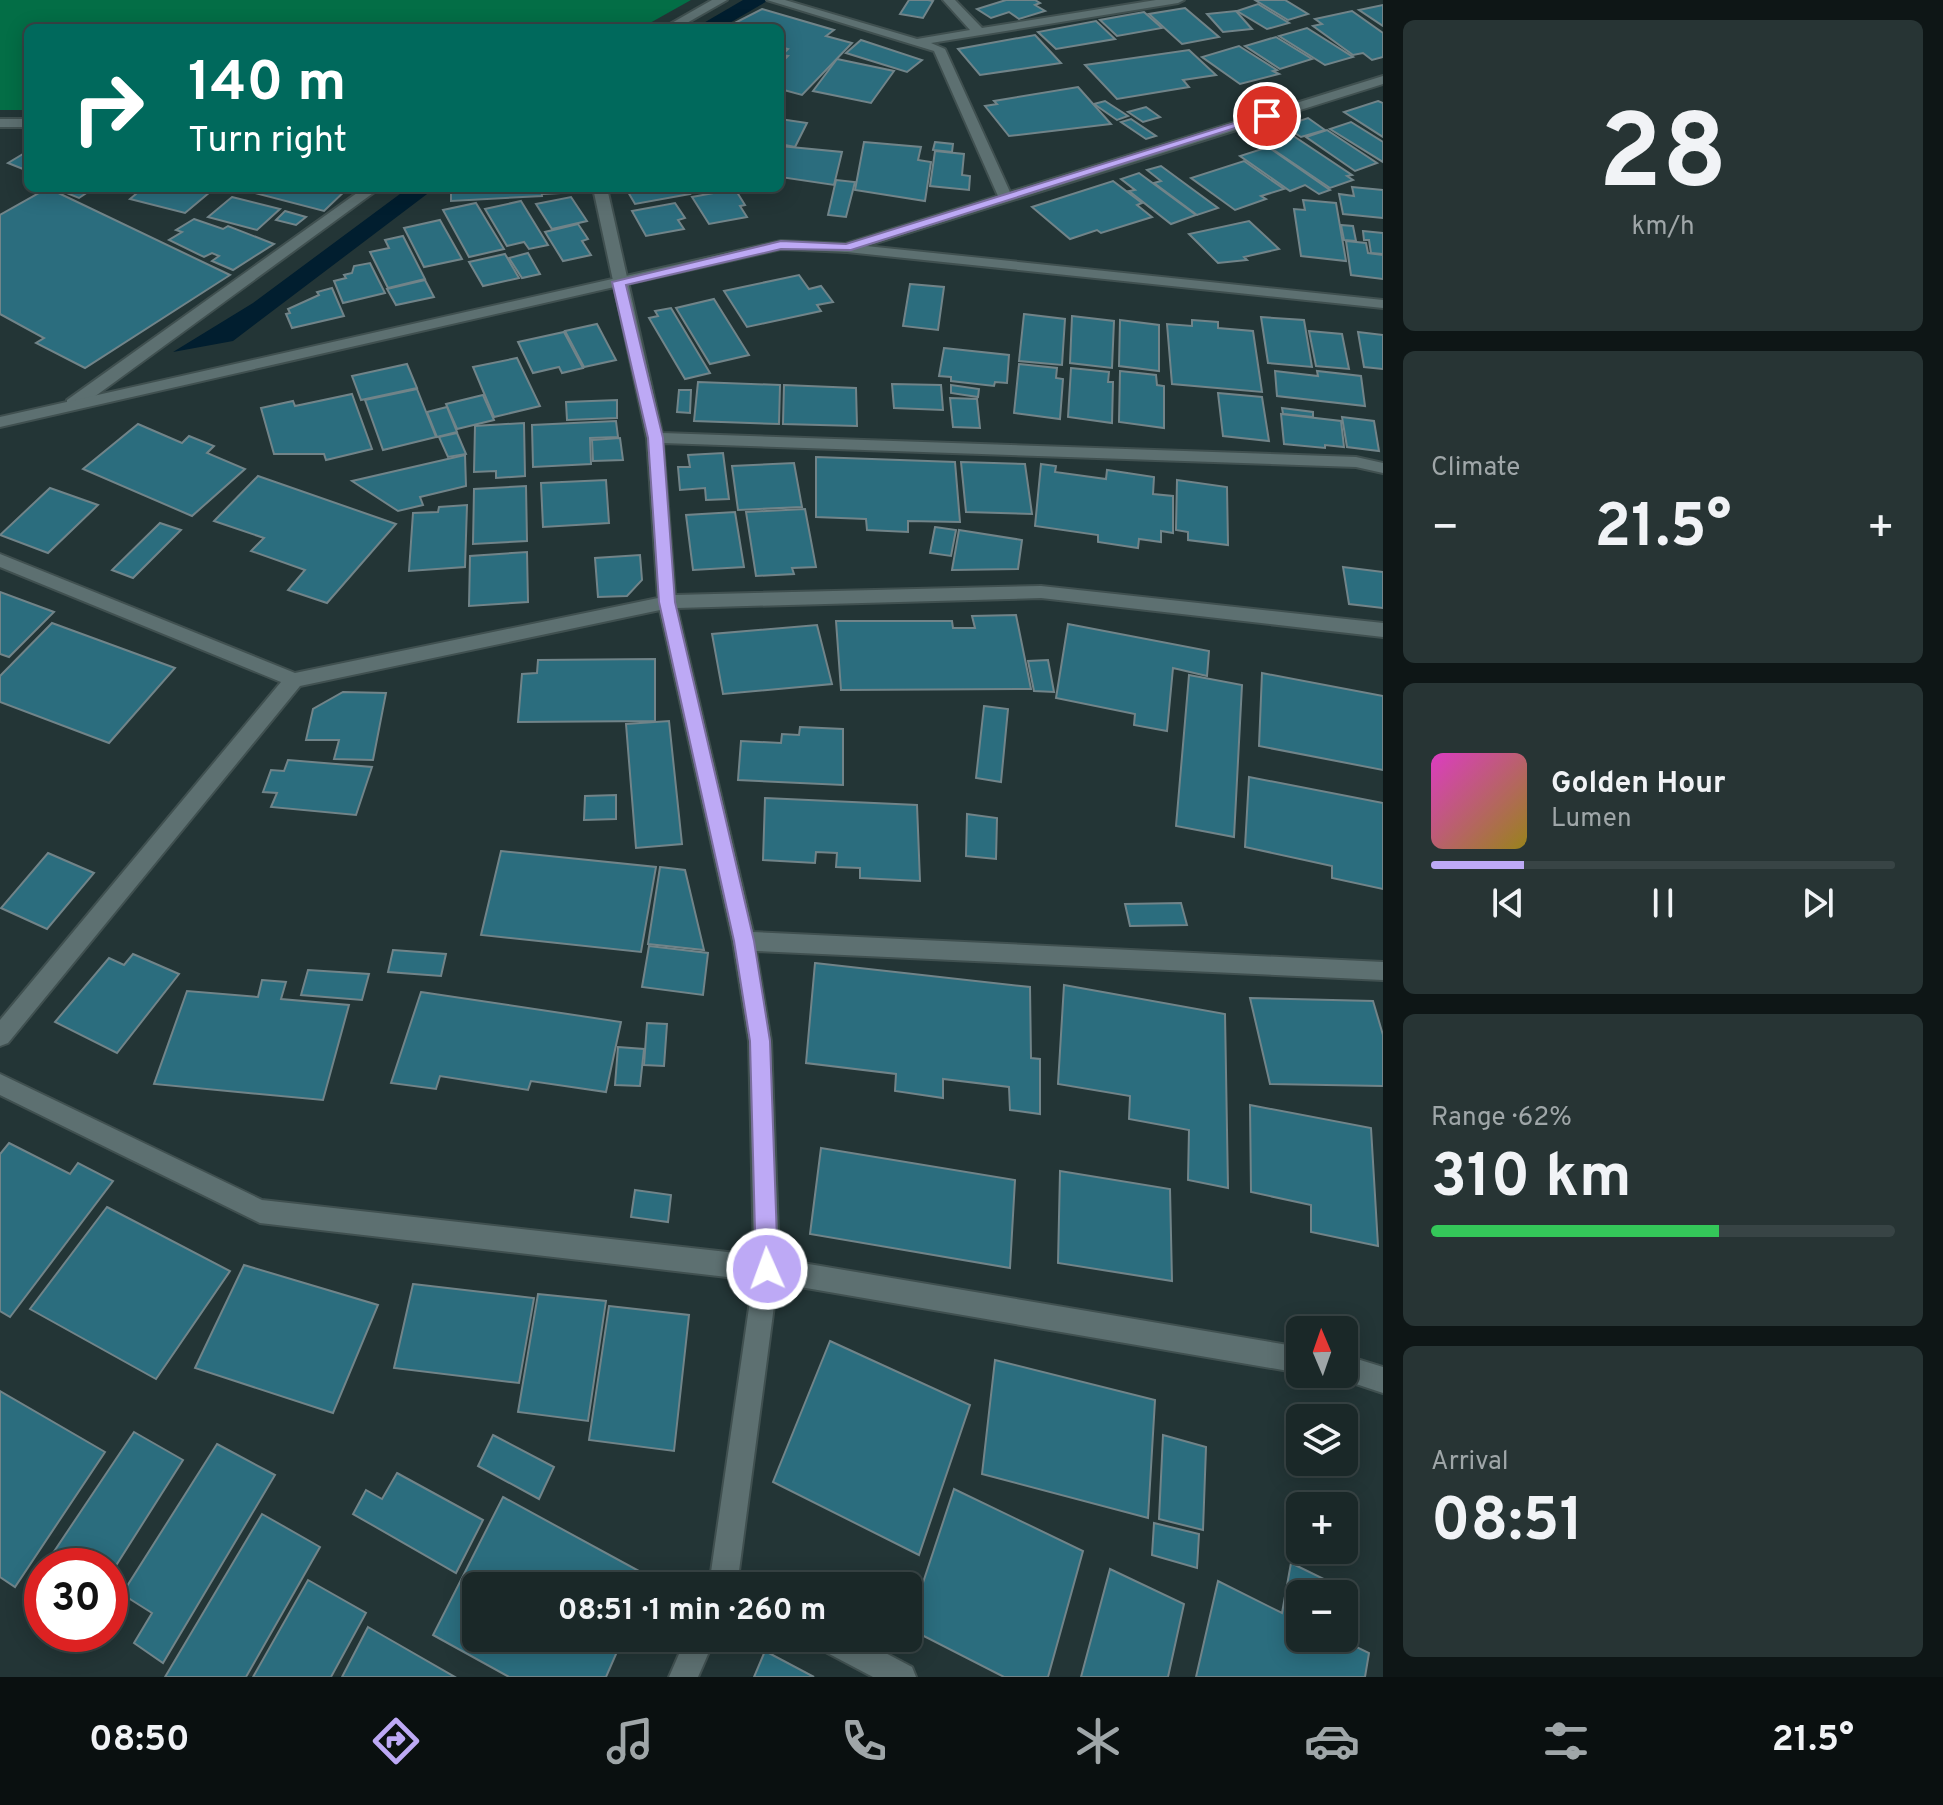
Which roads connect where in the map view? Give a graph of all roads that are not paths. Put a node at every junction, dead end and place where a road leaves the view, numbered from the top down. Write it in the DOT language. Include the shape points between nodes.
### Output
graph roads {
  1 [pos="721,0"];
  2 [pos="773,0"];
  3 [pos="949,0"];
  4 [pos="1178,0"];
  5 [pos="676,24"];
  6 [pos="979,32"];
  7 [pos="916,42"];
  8 [pos="1383,80"];
  9 [pos="0,123"];
  10 [pos="24,123"];
  11 [pos="367,192"];
  12 [pos="601,192"];
  13 [pos="1006,198"];
  14 [pos="847,248"];
  15 [pos="619,282"];
  16 [pos="1383,304"];
  17 [pos="73,404"];
  18 [pos="0,422"];
  19 [pos="655,438"];
  20 [pos="1383,468"];
  21 [pos="0,560"];
  22 [pos="667,602"];
  23 [pos="1383,630"];
  24 [pos="294,680"];
  25 [pos="744,941"];
  26 [pos="1383,971"];
  27 [pos="0,1036"];
  28 [pos="0,1084"];
  29 [pos="767,1269"];
  30 [pos="1286,1358"];
  31 [pos="1358,1372"];
  32 [pos="1383,1380"];
  33 [pos="727,1572"];
  34 [pos="695,1652"];
  35 [pos="855,1652"];
  36 [pos="683,1677"];
  37 [pos="902,1677"];
  1 -- 5 [label="street"];
  2 -- 7 [label="street"];
  3 -- 6 [label="street"];
  4 -- 6 [label="street"];
  6 -- 7 [label="street"];
  7 -- 13 [label="street" via="939,49"];
  8 -- 13 [label="street"];
  9 -- 10 [label="street"];
  11 -- 17 [label="street"];
  12 -- 15 [label="street"];
  13 -- 14 [label="street"];
  14 -- 15 [label="street" via="781,245"];
  14 -- 16 [label="street"];
  15 -- 17 [label="street"];
  15 -- 19 [label="street"];
  17 -- 18 [label="street"];
  19 -- 20 [label="street" via="1356,462"];
  19 -- 22 [label="street"];
  21 -- 24 [label="street"];
  22 -- 23 [label="street" via="1041,592"];
  22 -- 24 [label="street"];
  22 -- 25 [label="street"];
  24 -- 27 [label="street"];
  25 -- 26 [label="street"];
  25 -- 29 [label="street" via="760,1041"];
  28 -- 29 [label="street" via="260,1211"];
  29 -- 30 [label="street"];
  29 -- 33 [label="street"];
  31 -- 32 [label="street"];
  34 -- 36 [label="street"];
  35 -- 37 [label="street"];
}
